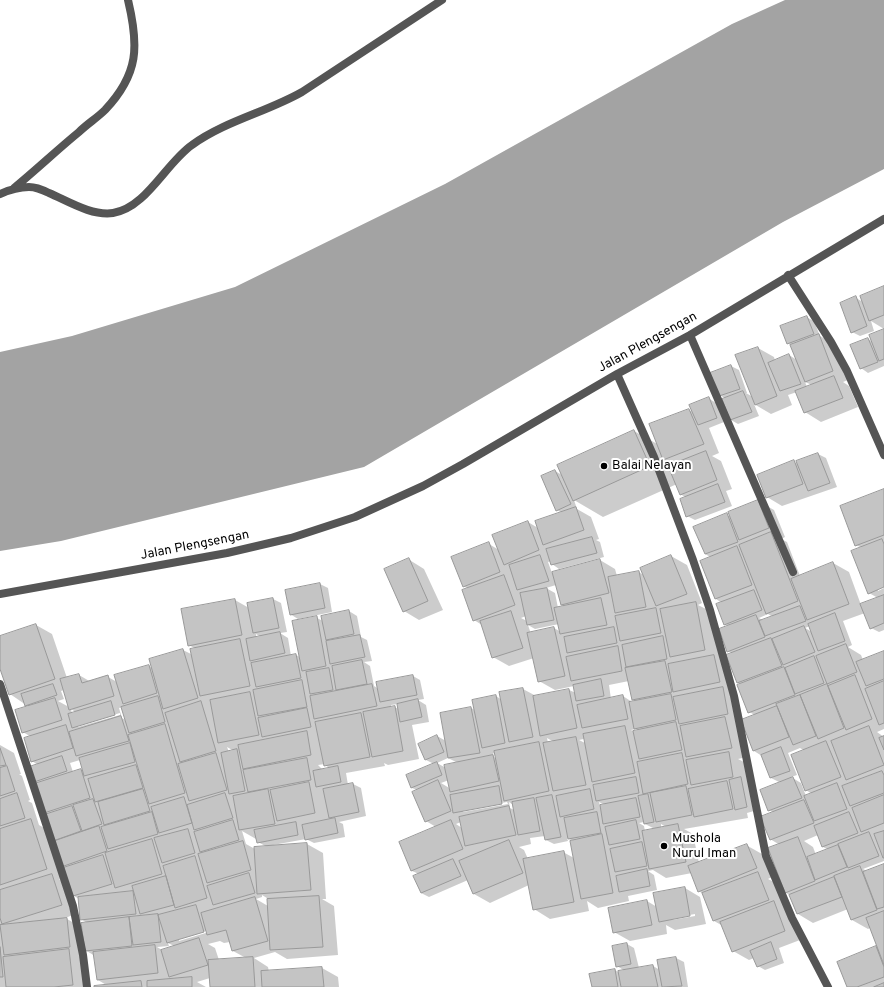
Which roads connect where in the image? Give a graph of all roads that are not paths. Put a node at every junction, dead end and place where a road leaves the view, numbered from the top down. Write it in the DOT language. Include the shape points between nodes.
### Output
graph roads {
  1 [pos="128,0"];
  2 [pos="442,0"];
  3 [pos="14,189"];
  4 [pos="0,194"];
  5 [pos="884,219"];
  6 [pos="788,276"];
  7 [pos="690,335"];
  8 [pos="617,374"];
  9 [pos="884,455"];
  10 [pos="793,572"];
  11 [pos="0,594"];
  12 [pos="0,684"];
  13 [pos="87,987"];
  14 [pos="828,987"];
  1 -- 3 [label="street" via="136,40 134,62 128,80 104,111"];
  2 -- 3 [label="street" via="302,92 208,134 191,145 138,201 125,209 113,213 92,211 37,188"];
  3 -- 4 [label="street"];
  5 -- 6 [label="street, Jalan Plengsengan"];
  6 -- 7 [label="street, Jalan Plengsengan"];
  6 -- 9 [label="street" via="847,371"];
  7 -- 8 [label="street, Jalan Plengsengan"];
  7 -- 10 [label="street"];
  8 -- 11 [label="street, Jalan Plengsengan" via="423,486 355,517 291,538 227,553"];
  8 -- 14 [label="street" via="657,463 710,610 734,696 766,856 792,918"];
  12 -- 13 [label="street" via="73,906"];
}
